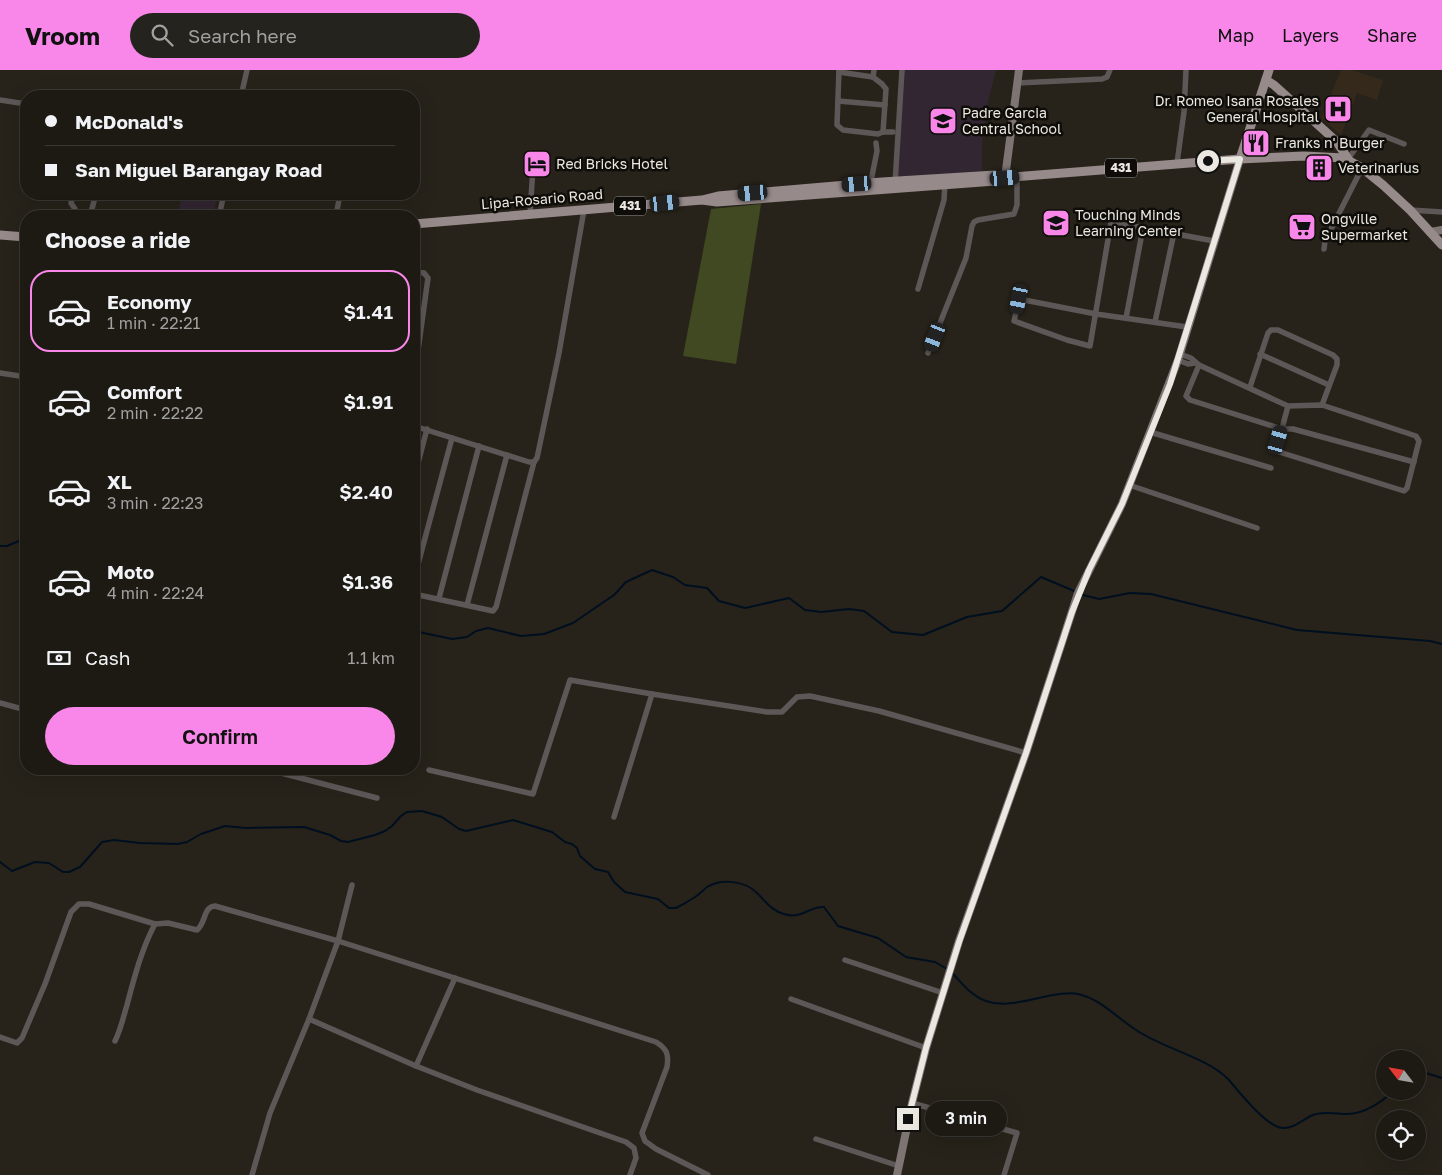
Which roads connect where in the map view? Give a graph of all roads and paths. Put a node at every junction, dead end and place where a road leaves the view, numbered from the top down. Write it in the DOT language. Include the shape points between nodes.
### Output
graph roads {
  1 [pos="247,70"];
  2 [pos="874,70"];
  3 [pos="902,70"];
  4 [pos="1019,70"];
  5 [pos="1110,70"];
  6 [pos="1186,70"];
  7 [pos="1269,70"];
  8 [pos="839,71"];
  9 [pos="873,77"];
  10 [pos="1266,80"];
  11 [pos="1017,83"];
  12 [pos="242,90"];
  13 [pos="0,100"];
  14 [pos="838,101"];
  15 [pos="20,103"];
  16 [pos="885,105"];
  17 [pos="893,132"];
  18 [pos="880,133"];
  19 [pos="1404,144"];
  20 [pos="1240,159"];
  21 [pos="1348,159"];
  22 [pos="1177,163"];
  23 [pos="533,167"];
  24 [pos="1362,168"];
  25 [pos="1017,176"];
  26 [pos="1003,178"];
  27 [pos="945,182"];
  28 [pos="895,185"];
  29 [pos="870,187"];
  30 [pos="584,210"];
  31 [pos="1410,210"];
  32 [pos="1442,212"];
  33 [pos="530,214"];
  34 [pos="420,223"];
  35 [pos="1142,228"];
  36 [pos="1442,230"];
  37 [pos="1430,232"];
  38 [pos="1174,234"];
  39 [pos="0,235"];
  40 [pos="20,237"];
  41 [pos="1214,240"];
  42 [pos="1442,246"];
  43 [pos="1324,250"];
  44 [pos="420,273"];
  45 [pos="918,289"];
  46 [pos="1096,314"];
  47 [pos="1126,318"];
  48 [pos="1155,322"];
  49 [pos="1187,327"];
  50 [pos="420,336"];
  51 [pos="928,352"];
  52 [pos="1260,354"];
  53 [pos="1179,357"];
  54 [pos="1197,364"];
  55 [pos="0,373"];
  56 [pos="20,376"];
  57 [pos="1329,385"];
  58 [pos="1250,387"];
  59 [pos="1322,405"];
  60 [pos="1288,406"];
  61 [pos="420,427"];
  62 [pos="427,429"];
  63 [pos="1282,429"];
  64 [pos="1150,432"];
  65 [pos="452,438"];
  66 [pos="479,446"];
  67 [pos="420,455"];
  68 [pos="507,455"];
  69 [pos="534,462"];
  70 [pos="1414,462"];
  71 [pos="1271,468"];
  72 [pos="1129,485"];
  73 [pos="1257,528"];
  74 [pos="420,557"];
  75 [pos="420,595"];
  76 [pos="439,598"];
  77 [pos="467,605"];
  78 [pos="652,694"];
  79 [pos="0,703"];
  80 [pos="20,708"];
  81 [pos="1026,753"];
  82 [pos="429,770"];
  83 [pos="289,775"];
  84 [pos="377,798"];
  85 [pos="614,817"];
  86 [pos="352,885"];
  87 [pos="155,924"];
  88 [pos="338,940"];
  89 [pos="845,960"];
  90 [pos="456,978"];
  91 [pos="943,993"];
  92 [pos="791,999"];
  93 [pos="309,1019"];
  94 [pos="0,1037"];
  95 [pos="115,1041"];
  96 [pos="926,1048"];
  97 [pos="416,1066"];
  98 [pos="912,1103"];
  99 [pos="816,1139"];
  100 [pos="899,1166"];
  101 [pos="252,1175"];
  102 [pos="630,1175"];
  103 [pos="708,1175"];
  104 [pos="897,1175"];
  105 [pos="1004,1175"];
  1 -- 12 [label="street"];
  2 -- 9 [label="street"];
  3 -- 28 [label="street"];
  4 -- 11 [label="street"];
  5 -- 11 [label="street" via="1102,79"];
  6 -- 22 [label="street"];
  7 -- 10 [label="main road"];
  8 -- 9 [label="street"];
  8 -- 14 [label="street"];
  9 -- 16 [label="street" via="885,87"];
  10 -- 20 [label="main road"];
  10 -- 21 [label="main road" via="1337,142"];
  11 -- 26 [label="street"];
  13 -- 15 [label="street"];
  14 -- 16 [label="street"];
  14 -- 18 [label="street" via="839,129"];
  16 -- 18 [label="street"];
  17 -- 18 [label="street"];
  18 -- 29 [label="street" via="872,162"];
  19 -- 21 [label="street" via="1369,130"];
  20 -- 21 [label="main road, Lipa-Rosario Road" via="1304,156"];
  20 -- 22 [label="main road, Lipa-Rosario Road / 431"];
  20 -- 41 [label="street"];
  21 -- 24 [label="main road, Lipa-Rosario Road"];
  22 -- 25 [label="main road, Lipa-Rosario Road / 431"];
  23 -- 33 [label="street"];
  24 -- 31 [label="main road, Lipa-Rosario Road"];
  24 -- 43 [label="street" via="1325,241"];
  25 -- 26 [label="main road, Lipa-Rosario Road / 431"];
  25 -- 51 [label="street" via="1014,214 978,220 972,226 966,258"];
  26 -- 27 [label="main road, Lipa-Rosario Road / 431"];
  27 -- 28 [label="main road, Lipa-Rosario Road / 431"];
  27 -- 45 [label="street" via="944,200"];
  28 -- 29 [label="main road, Lipa-Rosario Road"];
  29 -- 30 [label="main road, Lipa-Rosario Road / 431" via="718,196"];
  30 -- 33 [label="main road, Lipa-Rosario Road / 431"];
  30 -- 69 [label="street" via="559,353"];
  31 -- 32 [label="street"];
  31 -- 37 [label="main road, Lipa-Rosario Road"];
  33 -- 34 [label="main road, Lipa-Rosario Road / 431"];
  35 -- 38 [label="street"];
  35 -- 46 [label="street" via="1111,222"];
  35 -- 47 [label="street"];
  36 -- 37 [label="street"];
  37 -- 42 [label="main road, Lipa-Rosario Road"];
  38 -- 41 [label="street"];
  38 -- 48 [label="street"];
  39 -- 40 [label="main road"];
  41 -- 49 [label="street"];
  44 -- 50 [label="street" via="428,278"];
  46 -- 46 [label="street" via="1019,299 1014,321 1090,346"];
  46 -- 47 [label="street"];
  47 -- 48 [label="street"];
  48 -- 49 [label="street"];
  49 -- 53 [label="street"];
  52 -- 57 [label="street"];
  52 -- 57 [label="street" via="1268,333 1278,330 1337,359"];
  52 -- 58 [label="street"];
  53 -- 54 [label="street" via="1191,358"];
  53 -- 64 [label="street"];
  54 -- 58 [label="street"];
  54 -- 63 [label="street" via="1186,396 1190,400"];
  55 -- 56 [label="street"];
  57 -- 59 [label="street"];
  58 -- 60 [label="street"];
  59 -- 60 [label="street"];
  59 -- 70 [label="street" via="1416,436 1419,440"];
  60 -- 63 [label="street"];
  61 -- 62 [label="street"];
  62 -- 65 [label="street"];
  62 -- 67 [label="street"];
  63 -- 70 [label="street" via="1293,429"];
  63 -- 70 [label="street" via="1276,451 1279,454 1404,491"];
  64 -- 71 [label="street"];
  64 -- 72 [label="street"];
  65 -- 66 [label="street"];
  65 -- 74 [label="street"];
  66 -- 68 [label="street"];
  66 -- 76 [label="street"];
  68 -- 69 [label="street"];
  68 -- 77 [label="street"];
  69 -- 77 [label="street" via="496,608 493,611"];
  72 -- 73 [label="street"];
  72 -- 81 [label="street" via="1078,594"];
  75 -- 76 [label="street"];
  76 -- 77 [label="street"];
  78 -- 81 [label="street" via="767,712 782,712 797,697 810,696 879,711"];
  78 -- 82 [label="street" via="570,680 533,794"];
  78 -- 85 [label="street"];
  79 -- 80 [label="street"];
  81 -- 91 [label="street"];
  83 -- 84 [label="street"];
  86 -- 88 [label="street"];
  87 -- 88 [label="street" via="168,923 197,930 208,909 215,906"];
  87 -- 94 [label="street" via="90,904 79,904 71,912 22,1038 17,1043"];
  87 -- 95 [label="street"];
  88 -- 90 [label="street"];
  88 -- 93 [label="street"];
  89 -- 91 [label="street"];
  90 -- 97 [label="street"];
  90 -- 103 [label="street" via="656,1042 666,1049 667,1067 642,1133 644,1140"];
  91 -- 96 [label="street"];
  92 -- 96 [label="street"];
  93 -- 97 [label="street"];
  93 -- 101 [label="street" via="270,1113"];
  96 -- 98 [label="street"];
  97 -- 102 [label="street" via="626,1142 634,1148 636,1158"];
  98 -- 100 [label="street"];
  98 -- 105 [label="street" via="1017,1133"];
  99 -- 100 [label="street"];
  100 -- 104 [label="street"];
}
